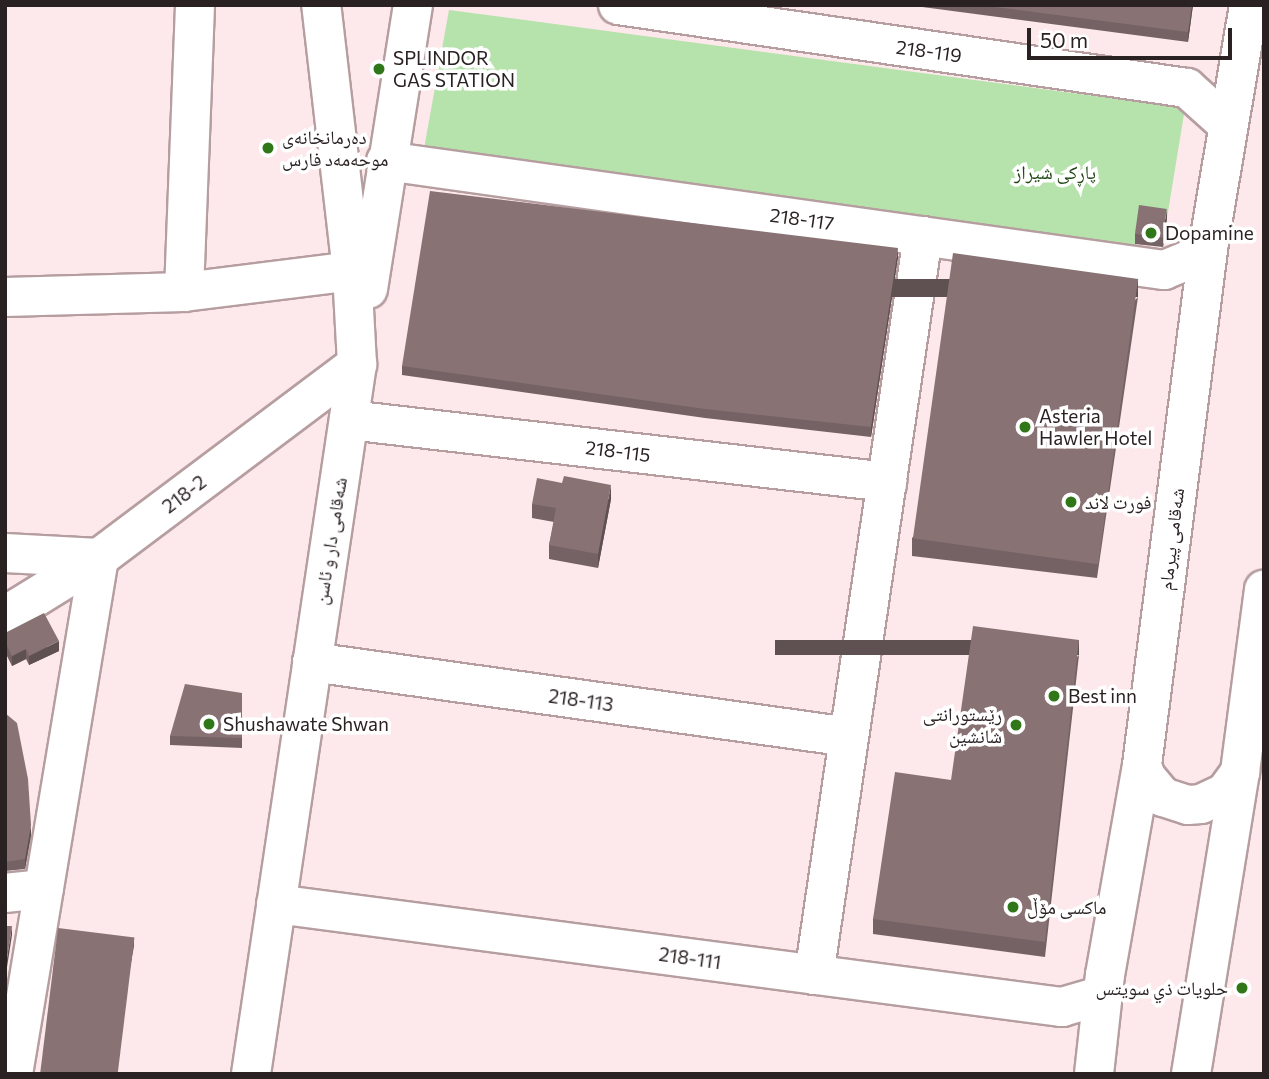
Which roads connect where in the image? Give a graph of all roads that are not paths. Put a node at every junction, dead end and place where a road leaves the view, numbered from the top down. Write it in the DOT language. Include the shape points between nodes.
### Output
graph roads {
  1 [pos="195,5"];
  2 [pos="321,5"];
  3 [pos="412,5"];
  4 [pos="618,5"];
  5 [pos="1248,5"];
  6 [pos="774,17"];
  7 [pos="1227,124"];
  8 [pos="387,161"];
  9 [pos="923,236"];
  10 [pos="1209,242"];
  11 [pos="352,271"];
  12 [pos="184,292"];
  13 [pos="5,297"];
  14 [pos="357,364"];
  15 [pos="348,420"];
  16 [pos="887,482"];
  17 [pos="5,553"];
  18 [pos="100,558"];
  19 [pos="1264,590"];
  20 [pos="5,615"];
  21 [pos="312,663"];
  22 [pos="849,737"];
  23 [pos="1142,765"];
  24 [pos="1240,772"];
  25 [pos="44,888"];
  26 [pos="5,893"];
  27 [pos="276,904"];
  28 [pos="814,975"];
  29 [pos="1102,995"];
  30 [pos="13,1074"];
  31 [pos="251,1074"];
  32 [pos="1094,1074"];
  33 [pos="1191,1074"];
  1 -- 12 [label="main road"];
  2 -- 11 [label="main road, شەقامی دار و ئاسن"];
  3 -- 8 [label="main road"];
  4 -- 6 [label="main road, 218-119"];
  5 -- 7 [label="main road, شەقامی پیرمام"];
  6 -- 7 [label="main road, 218-119" via="1187,88"];
  7 -- 10 [label="main road, شەقامی پیرمام"];
  8 -- 9 [label="main road, 218-117"];
  8 -- 14 [label="main road"];
  9 -- 10 [label="main road, 218-117" via="1164,270 1189,260"];
  9 -- 16 [label="main road"];
  10 -- 23 [label="main road, شەقامی پیرمام"];
  11 -- 12 [label="main road"];
  11 -- 14 [label="main road, شەقامی دار و ئاسن"];
  12 -- 13 [label="main road"];
  14 -- 15 [label="main road, شەقامی دار و ئاسن"];
  14 -- 18 [label="main road, 218-2"];
  15 -- 16 [label="main road, 218-115"];
  15 -- 21 [label="main road, شەقامی دار و ئاسن"];
  16 -- 22 [label="main road"];
  17 -- 18 [label="main road"];
  18 -- 20 [label="main road, 218-2"];
  18 -- 25 [label="main road"];
  19 -- 24 [label="main road"];
  21 -- 22 [label="main road, 218-113"];
  21 -- 27 [label="main road, شەقامی دار و ئاسن"];
  22 -- 28 [label="main road"];
  23 -- 24 [label="main road" via="1163,797 1188,805 1225,793"];
  23 -- 29 [label="main road, شەقامی پیرمام"];
  24 -- 33 [label="main road"];
  25 -- 26 [label="main road"];
  25 -- 30 [label="main road"];
  27 -- 28 [label="main road, 218-111"];
  27 -- 31 [label="main road, شەقامی دار و ئاسن"];
  28 -- 29 [label="main road, 218-111" via="1062,1007"];
  29 -- 32 [label="main road, شەقامی پیرمام"];
}
